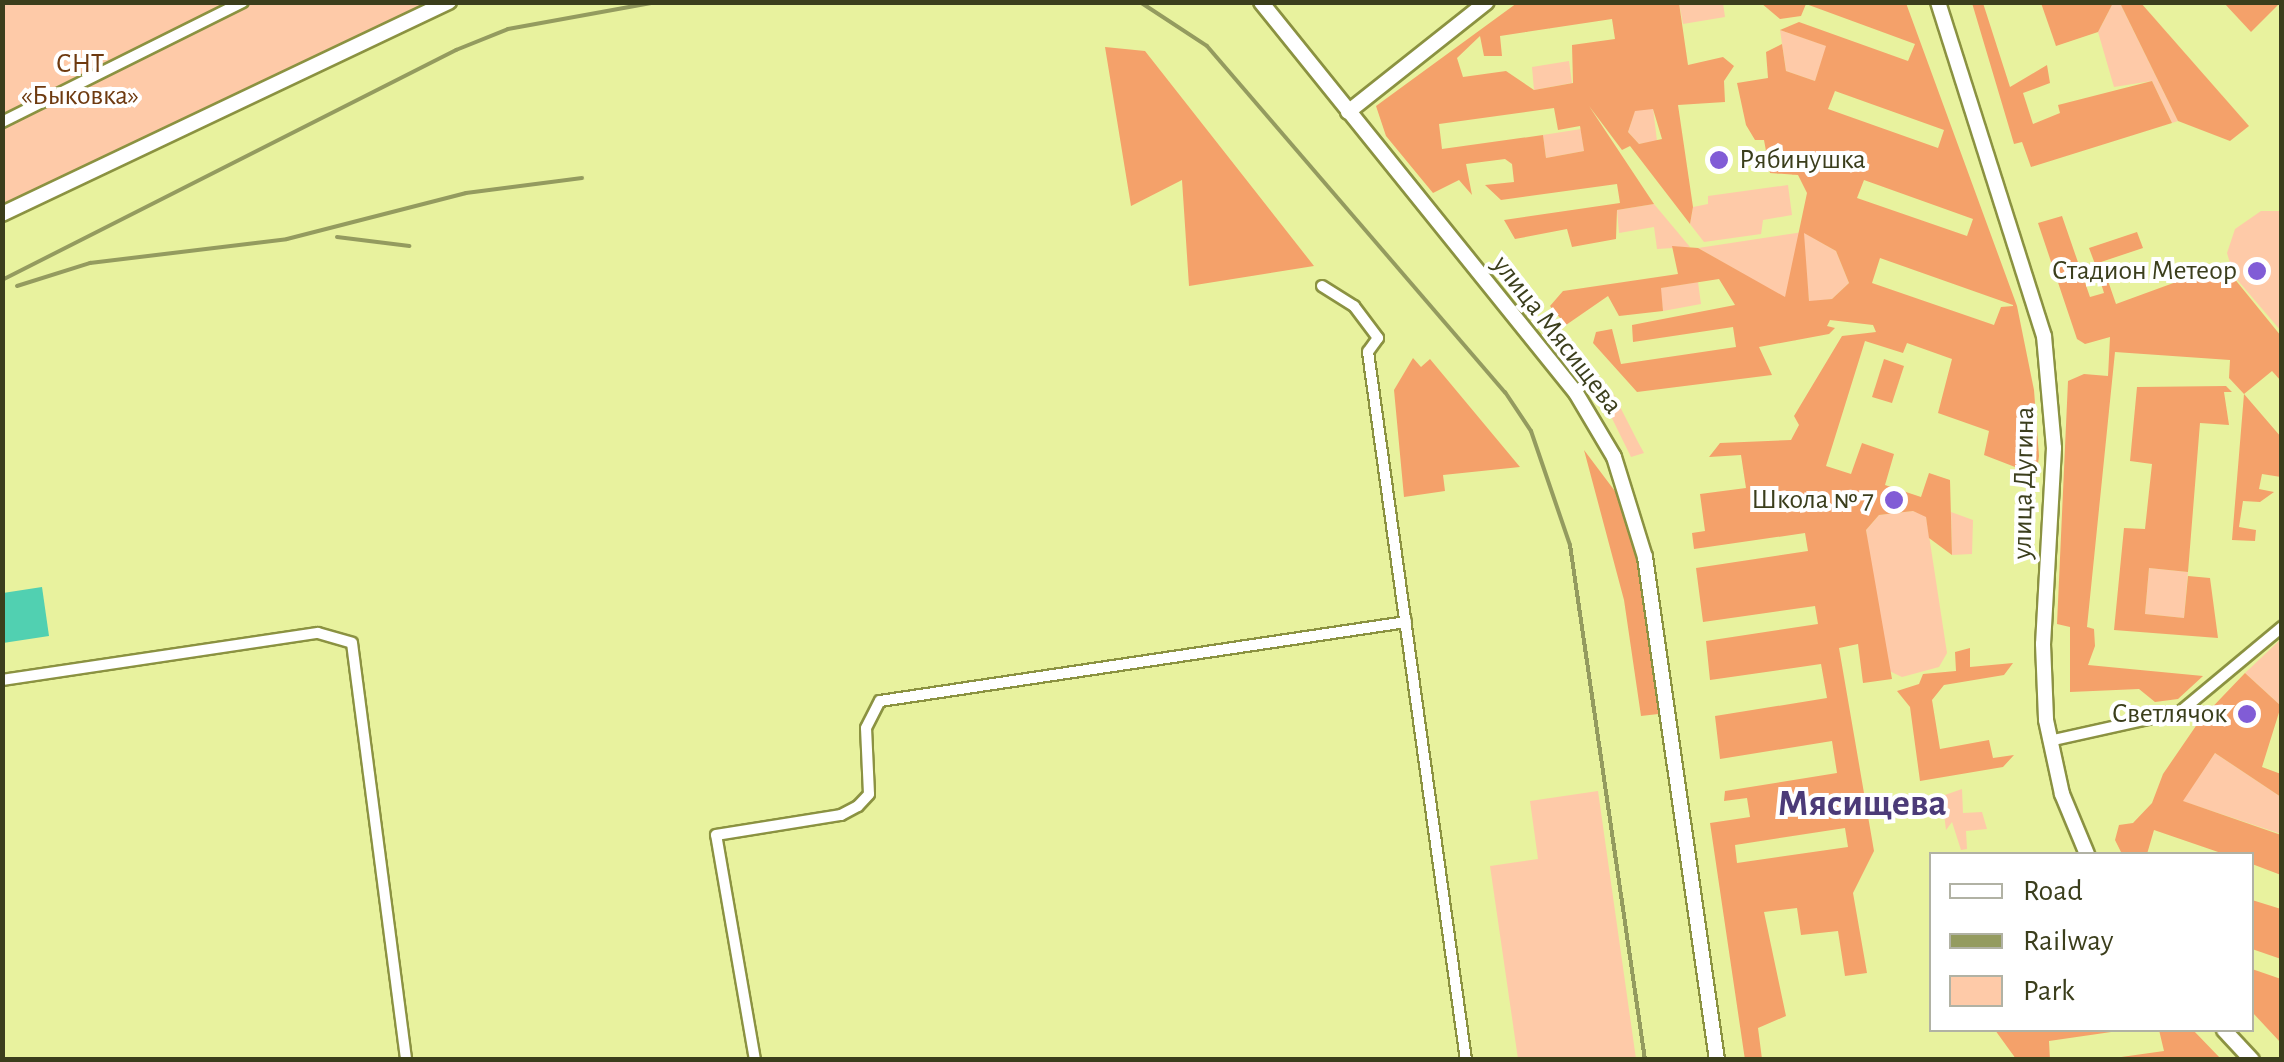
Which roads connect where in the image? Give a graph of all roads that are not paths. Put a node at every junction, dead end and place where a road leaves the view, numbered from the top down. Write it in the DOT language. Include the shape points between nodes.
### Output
graph roads {
  1 [pos="242,2"];
  2 [pos="449,2"];
  3 [pos="1261,2"];
  4 [pos="1487,2"];
  5 [pos="1938,2"];
  6 [pos="1348,112"];
  7 [pos="2,122"];
  8 [pos="2,214"];
  9 [pos="1322,286"];
  10 [pos="1406,622"];
  11 [pos="2282,627"];
  12 [pos="2,680"];
  13 [pos="2049,741"];
  14 [pos="2086,852"];
  15 [pos="2226,1032"];
  16 [pos="406,1060"];
  17 [pos="755,1060"];
  18 [pos="1466,1060"];
  19 [pos="1718,1060"];
  20 [pos="2252,1060"];
  1 -- 7 [label="street"];
  2 -- 8 [label="main road"];
  3 -- 6 [label="main road, улица Мясищева"];
  4 -- 6 [label="main road"];
  5 -- 13 [label="main road, улица Дугина" via="2044,336 2054,448 2042,663"];
  6 -- 19 [label="main road, улица Мясищева" via="1587,408 1626,484 1645,558"];
  9 -- 10 [label="street" via="1354,306 1378,338 1368,352"];
  10 -- 17 [label="street" via="880,701 866,728 868,794 858,806 716,835"];
  10 -- 18 [label="street"];
  11 -- 13 [label="street" via="2180,712"];
  12 -- 16 [label="street" via="318,633 352,644"];
  13 -- 14 [label="main road, улица Дугина"];
  15 -- 20 [label="main road"];
}
